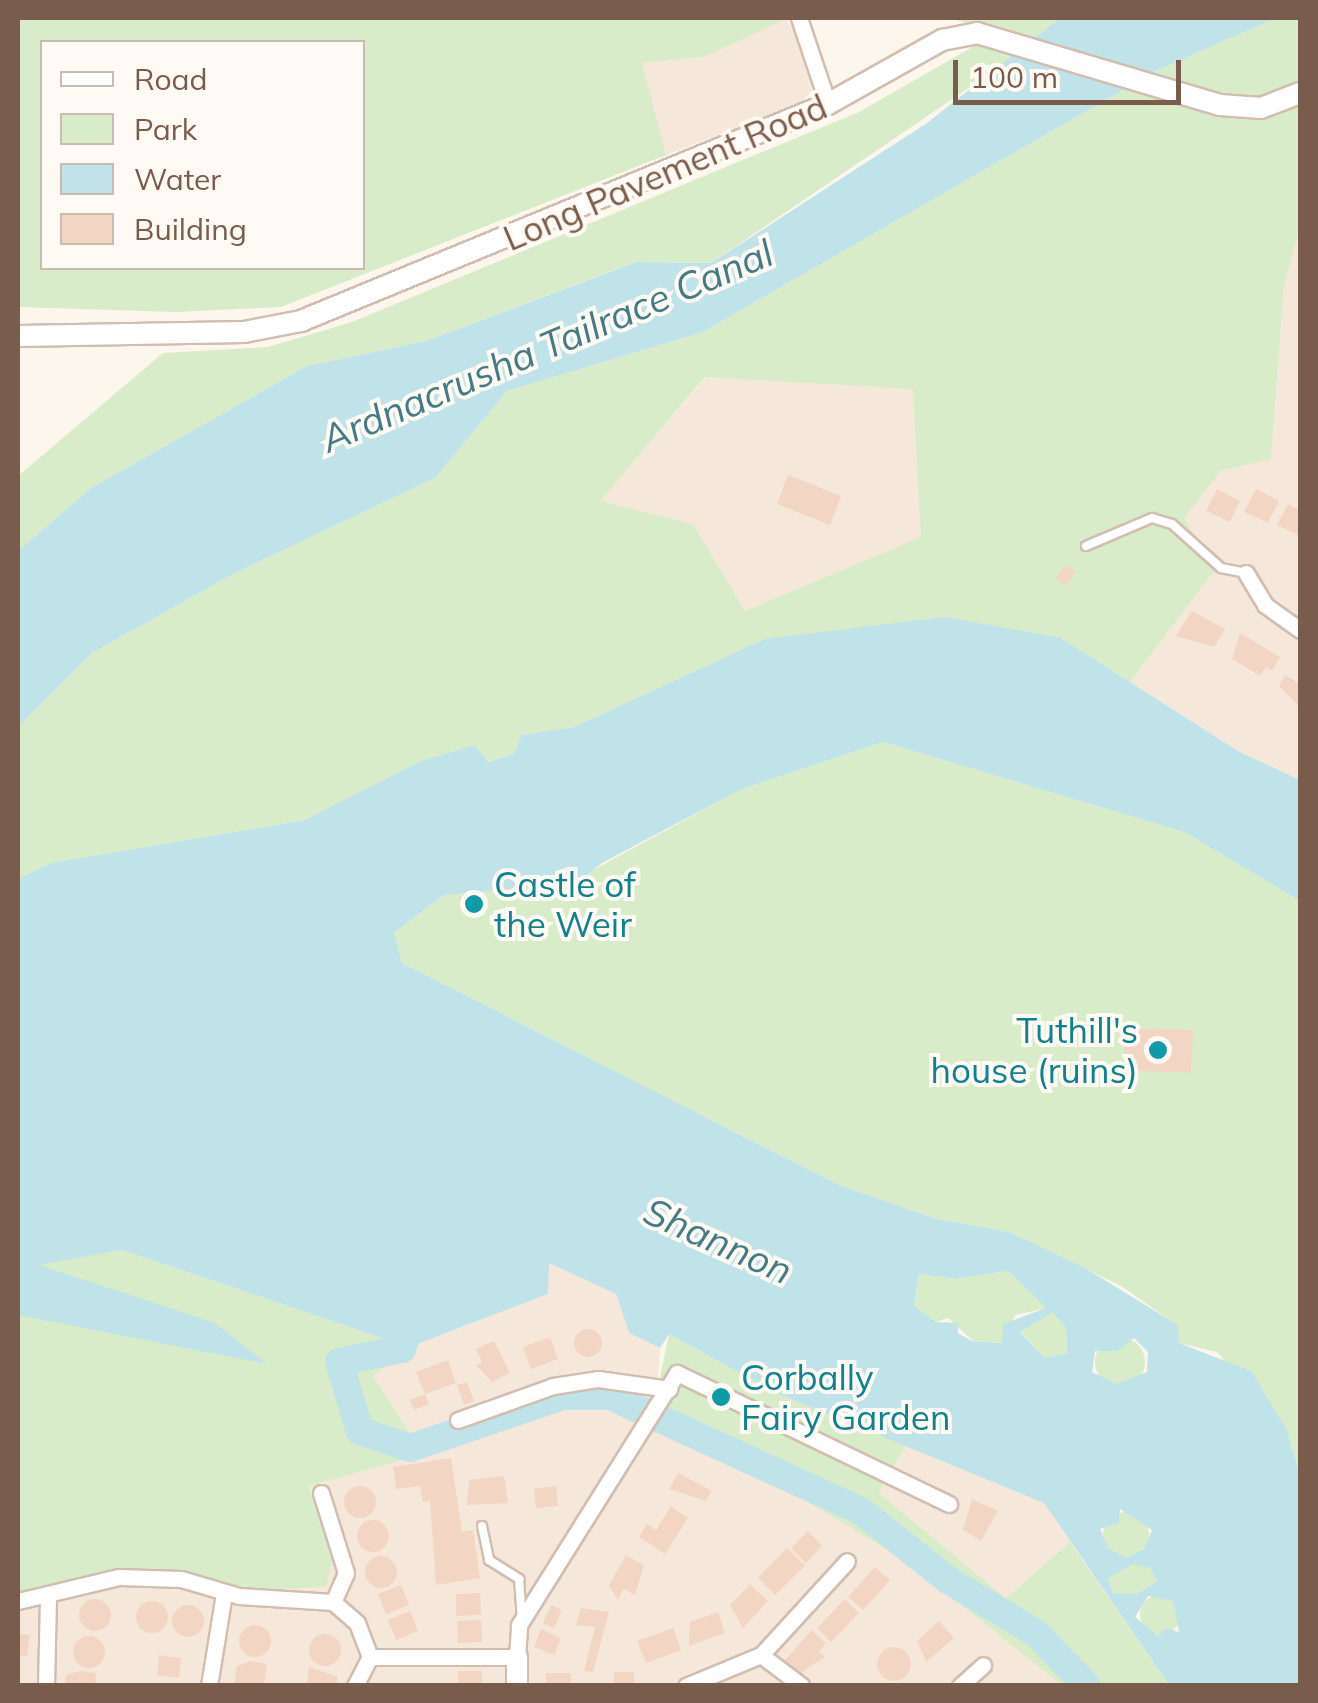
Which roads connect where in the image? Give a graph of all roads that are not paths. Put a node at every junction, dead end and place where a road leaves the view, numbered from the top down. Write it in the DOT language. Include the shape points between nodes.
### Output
graph roads {
  1 [pos="799,18"];
  2 [pos="1300,93"];
  3 [pos="828,104"];
  4 [pos="18,336"];
  5 [pos="1086,546"];
  6 [pos="1246,573"];
  7 [pos="1300,630"];
  8 [pos="670,1388"];
  9 [pos="458,1420"];
  10 [pos="322,1493"];
  11 [pos="949,1504"];
  12 [pos="482,1526"];
  13 [pos="847,1561"];
  14 [pos="224,1594"];
  15 [pos="48,1596"];
  16 [pos="18,1602"];
  17 [pos="333,1602"];
  18 [pos="522,1621"];
  19 [pos="761,1655"];
  20 [pos="517,1657"];
  21 [pos="370,1658"];
  22 [pos="984,1665"];
  23 [pos="46,1686"];
  24 [pos="209,1686"];
  25 [pos="354,1686"];
  26 [pos="517,1686"];
  27 [pos="686,1686"];
  28 [pos="802,1686"];
  29 [pos="960,1686"];
  1 -- 3 [label="street"];
  2 -- 3 [label="main road, Long Pavement Road" via="1261,108 1220,105 976,34 942,40"];
  3 -- 4 [label="main road, Long Pavement Road" via="301,321 244,332"];
  5 -- 6 [label="lane" via="1152,518 1172,524 1221,568"];
  6 -- 7 [label="street" via="1265,605"];
  8 -- 9 [label="street" via="598,1379 553,1386"];
  8 -- 11 [label="street" via="677,1373"];
  8 -- 18 [label="street"];
  10 -- 17 [label="street" via="346,1573"];
  12 -- 18 [label="lane" via="489,1560 519,1579"];
  13 -- 19 [label="street"];
  14 -- 15 [label="street" via="181,1578 119,1577"];
  14 -- 17 [label="street"];
  14 -- 24 [label="street"];
  15 -- 16 [label="street"];
  15 -- 23 [label="street"];
  17 -- 21 [label="street" via="357,1623"];
  18 -- 20 [label="street"];
  19 -- 27 [label="street"];
  19 -- 28 [label="street"];
  20 -- 21 [label="street"];
  20 -- 26 [label="main road"];
  21 -- 25 [label="street"];
  22 -- 29 [label="street"];
}
